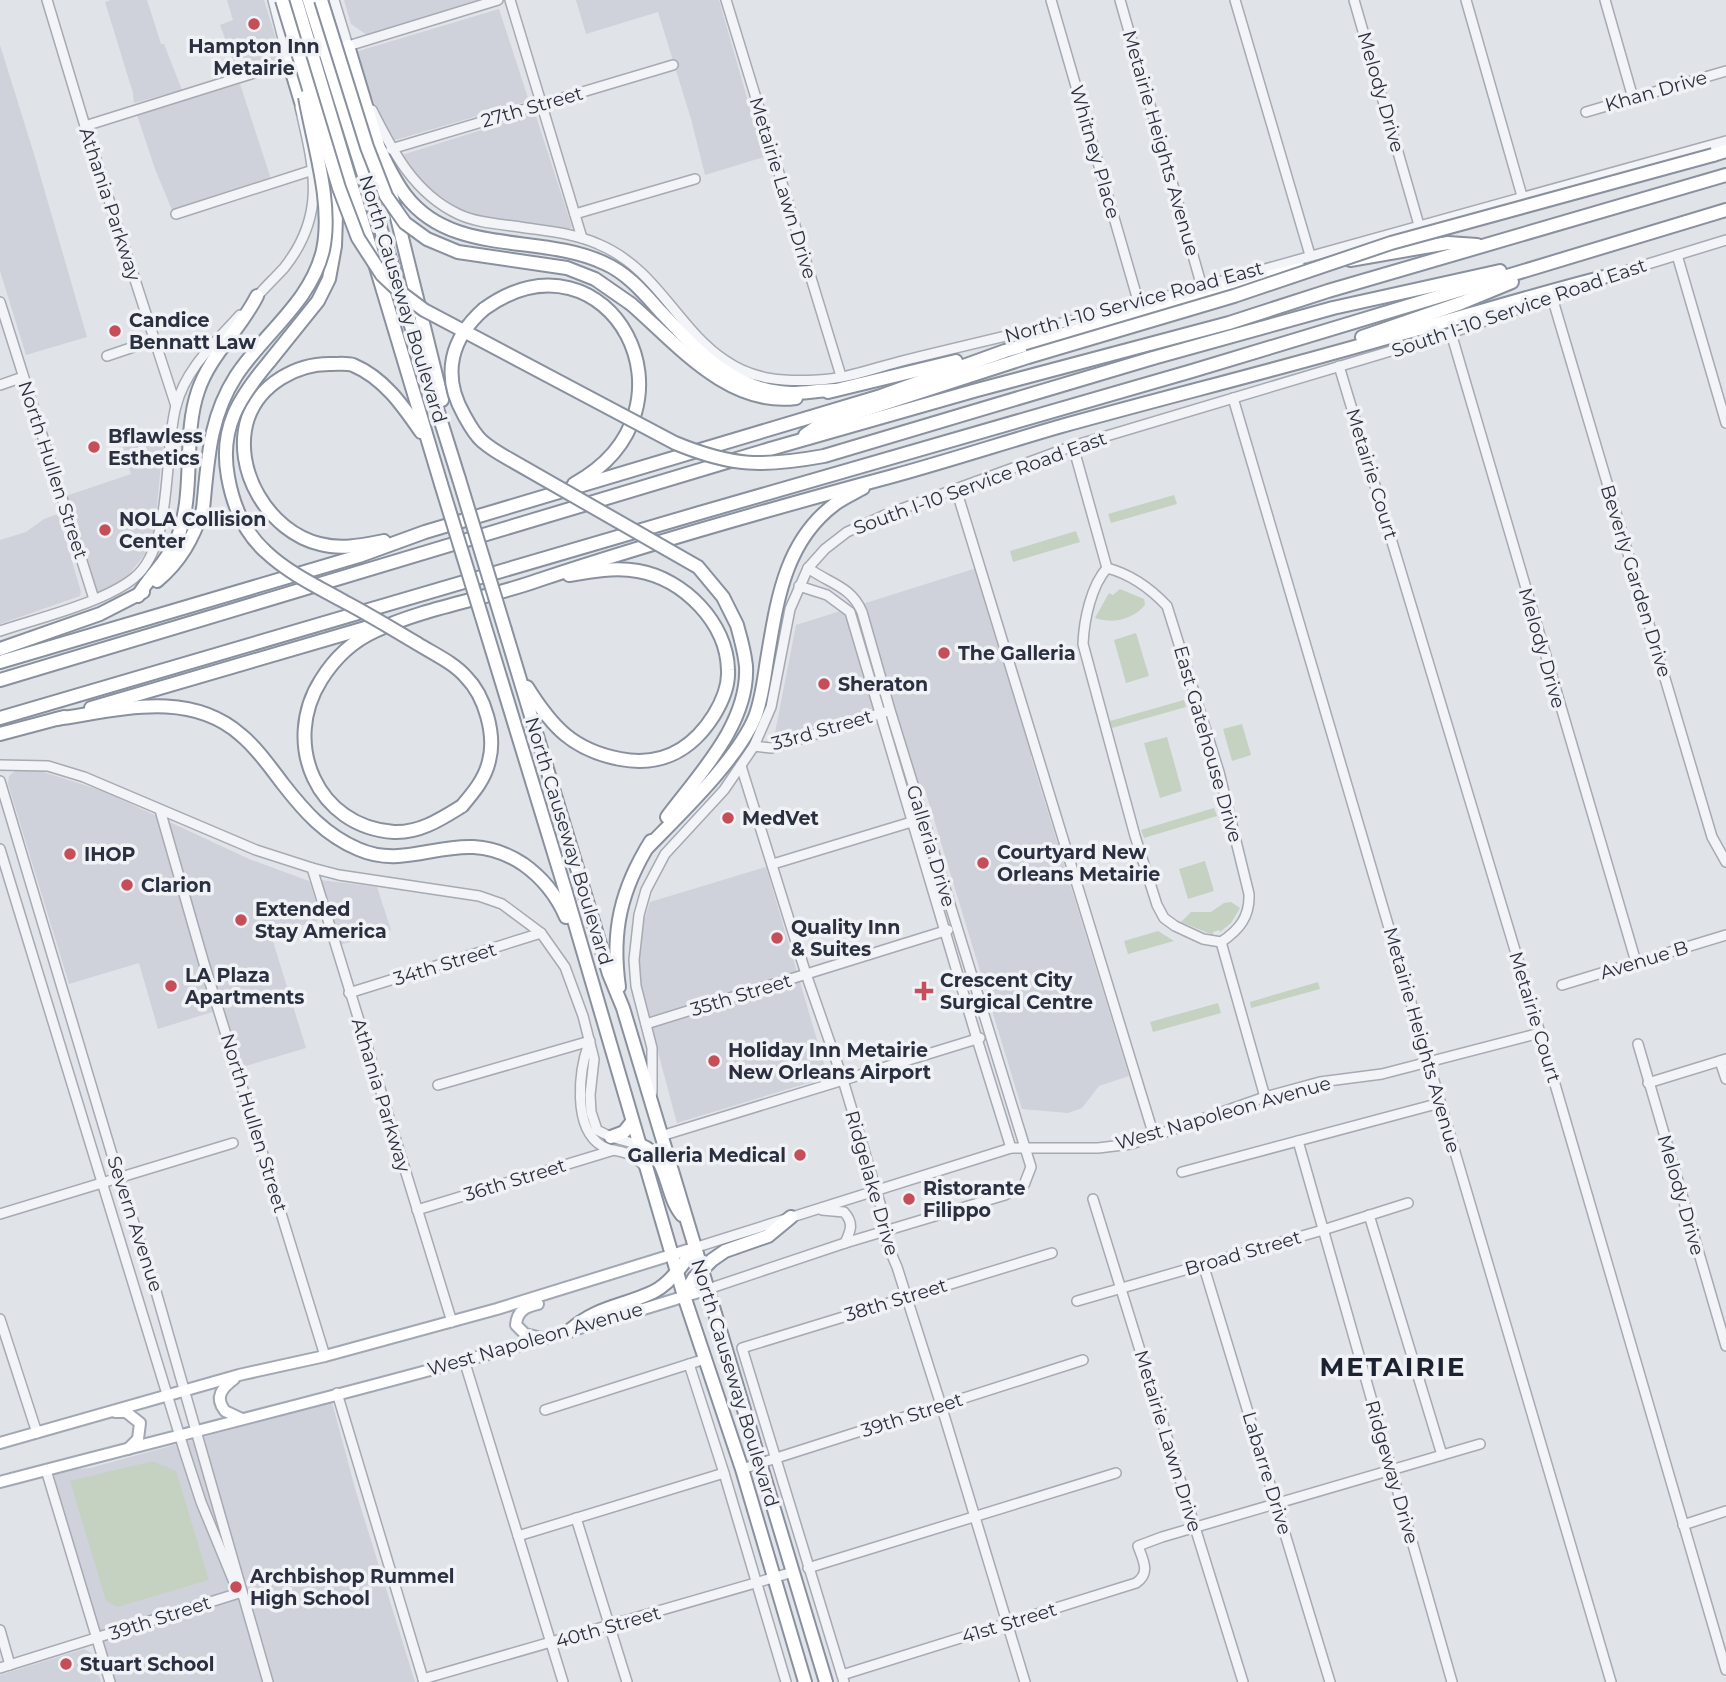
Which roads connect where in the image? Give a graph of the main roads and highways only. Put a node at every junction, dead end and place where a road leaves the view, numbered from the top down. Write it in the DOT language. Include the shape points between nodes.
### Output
graph roads {
  1 [pos="281,0"];
  2 [pos="296,0"];
  3 [pos="309,0"];
  4 [pos="321,0"];
  5 [pos="295,41"];
  6 [pos="348,46"];
  7 [pos="289,62"];
  8 [pos="330,118"];
  9 [pos="385,149"];
  10 [pos="1726,151"];
  11 [pos="1726,175"];
  12 [pos="1726,210"];
  13 [pos="1488,246"];
  14 [pos="1593,250"];
  15 [pos="1604,277"];
  16 [pos="257,296"];
  17 [pos="1005,351"];
  18 [pos="1262,371"];
  19 [pos="835,390"];
  20 [pos="446,435"];
  21 [pos="428,441"];
  22 [pos="796,441"];
  23 [pos="896,475"];
  24 [pos="563,492"];
  25 [pos="425,533"];
  26 [pos="538,581"];
  27 [pos="138,596"];
  28 [pos="414,617"];
  29 [pos="0,649"];
  30 [pos="0,662"];
  31 [pos="518,673"];
  32 [pos="0,680"];
  33 [pos="0,718"];
  34 [pos="57,719"];
  35 [pos="0,734"];
  36 [pos="647,848"];
  37 [pos="583,957"];
  38 [pos="623,1008"];
  39 [pos="631,1118"];
  40 [pos="661,1136"];
  41 [pos="612,1144"];
  42 [pos="640,1145"];
  43 [pos="791,1217"];
  44 [pos="686,1221"];
  45 [pos="694,1248"];
  46 [pos="672,1256"];
  47 [pos="701,1270"];
  48 [pos="677,1272"];
  49 [pos="604,1277"];
  50 [pos="708,1289"];
  51 [pos="684,1296"];
  52 [pos="569,1331"];
  53 [pos="544,1338"];
  54 [pos="239,1376"];
  55 [pos="111,1412"];
  56 [pos="242,1419"];
  57 [pos="0,1443"];
  58 [pos="125,1451"];
  59 [pos="0,1482"];
  60 [pos="806,1682"];
  61 [pos="826,1682"];
  1 -- 5 [label="highway, bridge"];
  1 -- 8 [label="highway"];
  2 -- 8 [label="highway, North Causeway Boulevard"];
  3 -- 20 [label="highway, North Causeway Boulevard"];
  4 -- 19 [label="highway, bridge" via="367,147 386,196 405,223 458,252 567,268 595,279 723,382 778,400"];
  5 -- 14 [label="highway, bridge" via="358,237 382,275 400,292 424,310 675,443 743,463 782,464 824,456 1333,308"];
  5 -- 27 [label="highway, bridge" via="323,194 323,249 313,279 237,374 221,403 210,439 203,509 192,540 165,575"];
  6 -- 9 [label="highway"];
  7 -- 28 [label="highway, bridge" via="336,216 335,246 329,279 318,301 236,405 226,464 231,495 243,524 264,550 289,570 427,650 460,670 482,701 490,733 489,761 479,785 462,806 432,825 397,832 363,826 335,809 307,762 304,736 308,709 321,680 344,651 373,632"];
  8 -- 21 [label="highway, North Causeway Boulevard"];
  9 -- 19 [label="highway" via="406,196 422,214 446,228 476,238 548,246 605,263 626,276 720,369 767,390"];
  9 -- 20 [label="highway" via="445,410"];
  10 -- 22 [label="highway, bridge" via="1391,243 821,424"];
  11 -- 13 [label="highway"];
  12 -- 14 [label="highway"];
  13 -- 17 [label="highway" via="1448,243 1286,272"];
  13 -- 22 [label="highway" via="1229,323"];
  14 -- 18 [label="highway" via="1461,303"];
  14 -- 33 [label="highway" via="1204,368"];
  15 -- 18 [label="highway"];
  16 -- 27 [label="highway" via="196,394 178,537"];
  17 -- 19 [label="highway"];
  17 -- 24 [label="highway" via="881,396"];
  18 -- 23 [label="highway"];
  20 -- 31 [label="highway, North Causeway Boulevard, bridge"];
  21 -- 25 [label="highway" via="399,401 375,378 352,365 317,363 287,373 264,392 248,418 244,447 249,478 273,516 296,534 320,544 350,547"];
  21 -- 37 [label="highway, North Causeway Boulevard, bridge"];
  22 -- 32 [label="highway"];
  23 -- 26 [label="highway"];
  23 -- 36 [label="highway" via="835,504 809,529 781,583 754,718 739,745"];
  24 -- 25 [label="highway"];
  24 -- 36 [label="highway, bridge" via="598,468 626,436 640,391 638,358 610,310 561,286 541,285 511,293 484,309 461,336 451,367 459,406 482,441 509,459 698,567 723,597 741,639 746,667 735,720"];
  25 -- 30 [label="highway"];
  26 -- 28 [label="highway"];
  26 -- 31 [label="highway" via="603,569 639,571 663,580 691,596 708,613 724,646 727,681 722,703 702,734 665,757 639,763 592,753 563,735"];
  27 -- 29 [label="highway"];
  28 -- 34 [label="highway"];
  31 -- 38 [label="highway, North Causeway Boulevard"];
  34 -- 35 [label="highway"];
  34 -- 37 [label="highway" via="148,705 175,706 221,719 251,744 318,825 360,850 393,857 471,846 508,854 550,887"];
  36 -- 38 [label="highway" via="626,891 615,939"];
  37 -- 39 [label="highway, North Causeway Boulevard"];
  38 -- 40 [label="highway, North Causeway Boulevard"];
  39 -- 40 [label="highway"];
  39 -- 41 [label="highway"];
  39 -- 42 [label="highway, North Causeway Boulevard"];
  40 -- 44 [label="highway, North Causeway Boulevard"];
  42 -- 44 [label="highway" via="657,1156 673,1205"];
  42 -- 46 [label="highway, North Causeway Boulevard"];
  43 -- 47 [label="highway" via="768,1236 725,1251"];
  44 -- 45 [label="highway, North Causeway Boulevard"];
  45 -- 46 [label="main road, West Napoleon Avenue"];
  45 -- 47 [label="highway, North Causeway Boulevard"];
  45 -- 48 [label="highway"];
  46 -- 48 [label="highway, North Causeway Boulevard"];
  46 -- 49 [label="main road, West Napoleon Avenue"];
  47 -- 50 [label="highway, North Causeway Boulevard"];
  47 -- 51 [label="highway"];
  48 -- 51 [label="highway, North Causeway Boulevard"];
  48 -- 52 [label="highway" via="655,1292 603,1309"];
  49 -- 53 [label="main road" via="595,1286 521,1311 516,1317 520,1331"];
  49 -- 54 [label="main road, West Napoleon Avenue" via="452,1322"];
  50 -- 51 [label="main road, West Napoleon Avenue"];
  50 -- 61 [label="highway, North Causeway Boulevard"];
  51 -- 52 [label="main road, West Napoleon Avenue"];
  51 -- 60 [label="highway, North Causeway Boulevard"];
  52 -- 53 [label="main road, West Napoleon Avenue"];
  53 -- 56 [label="main road, West Napoleon Avenue"];
  54 -- 55 [label="main road, West Napoleon Avenue"];
  54 -- 56 [label="main road" via="220,1391 219,1398 225,1411"];
  55 -- 57 [label="main road, West Napoleon Avenue"];
  55 -- 58 [label="main road" via="126,1412 141,1423 138,1439"];
  56 -- 58 [label="main road, West Napoleon Avenue"];
  58 -- 59 [label="main road, West Napoleon Avenue"];
}
